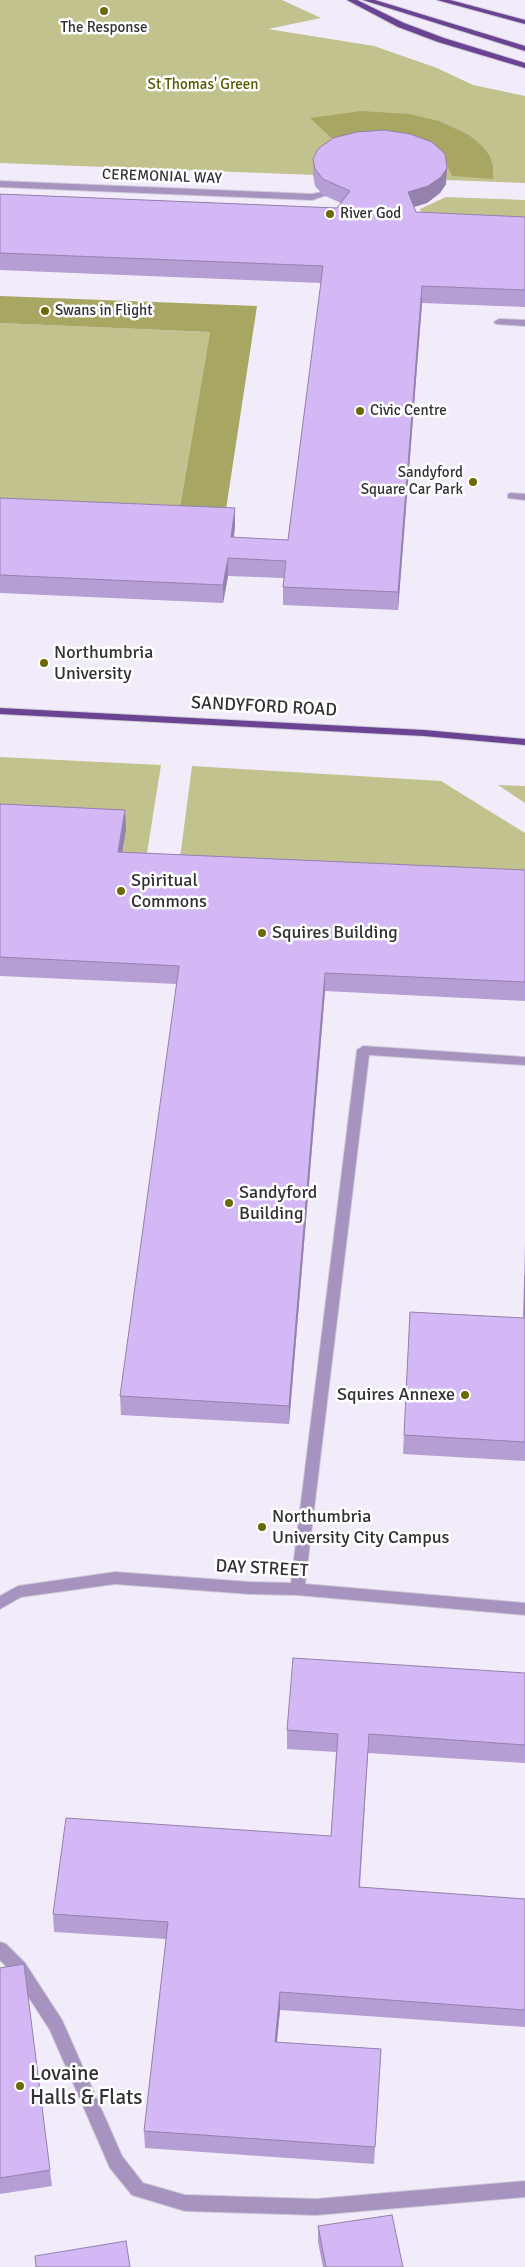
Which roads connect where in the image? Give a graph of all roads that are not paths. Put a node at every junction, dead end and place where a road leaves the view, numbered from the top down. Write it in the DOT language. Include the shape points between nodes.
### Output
graph roads {
  1 [pos="351,0"];
  2 [pos="367,0"];
  3 [pos="441,0"];
  4 [pos="525,22"];
  5 [pos="525,49"];
  6 [pos="525,66"];
  7 [pos="0,184"];
  8 [pos="323,195"];
  9 [pos="499,322"];
  10 [pos="525,324"];
  11 [pos="511,496"];
  12 [pos="525,497"];
  13 [pos="0,711"];
  14 [pos="525,742"];
  15 [pos="525,1060"];
  16 [pos="296,1589"];
  17 [pos="0,1604"];
  18 [pos="525,1609"];
  19 [pos="0,1949"];
  20 [pos="525,2189"];
  1 -- 6 [label="main road" via="401,25"];
  2 -- 5 [label="main road"];
  3 -- 4 [label="main road"];
  7 -- 8 [label="street, CEREMONIAL WAY"];
  9 -- 10 [label="street"];
  11 -- 12 [label="street"];
  13 -- 14 [label="main road, SANDYFORD ROAD"];
  15 -- 16 [label="street" via="363,1050"];
  16 -- 17 [label="street, DAY STREET" via="115,1578 18,1592"];
  16 -- 18 [label="street, DAY STREET"];
  19 -- 20 [label="street" via="19,1968 56,2025 116,2162 138,2189 185,2203 316,2207"];
}
